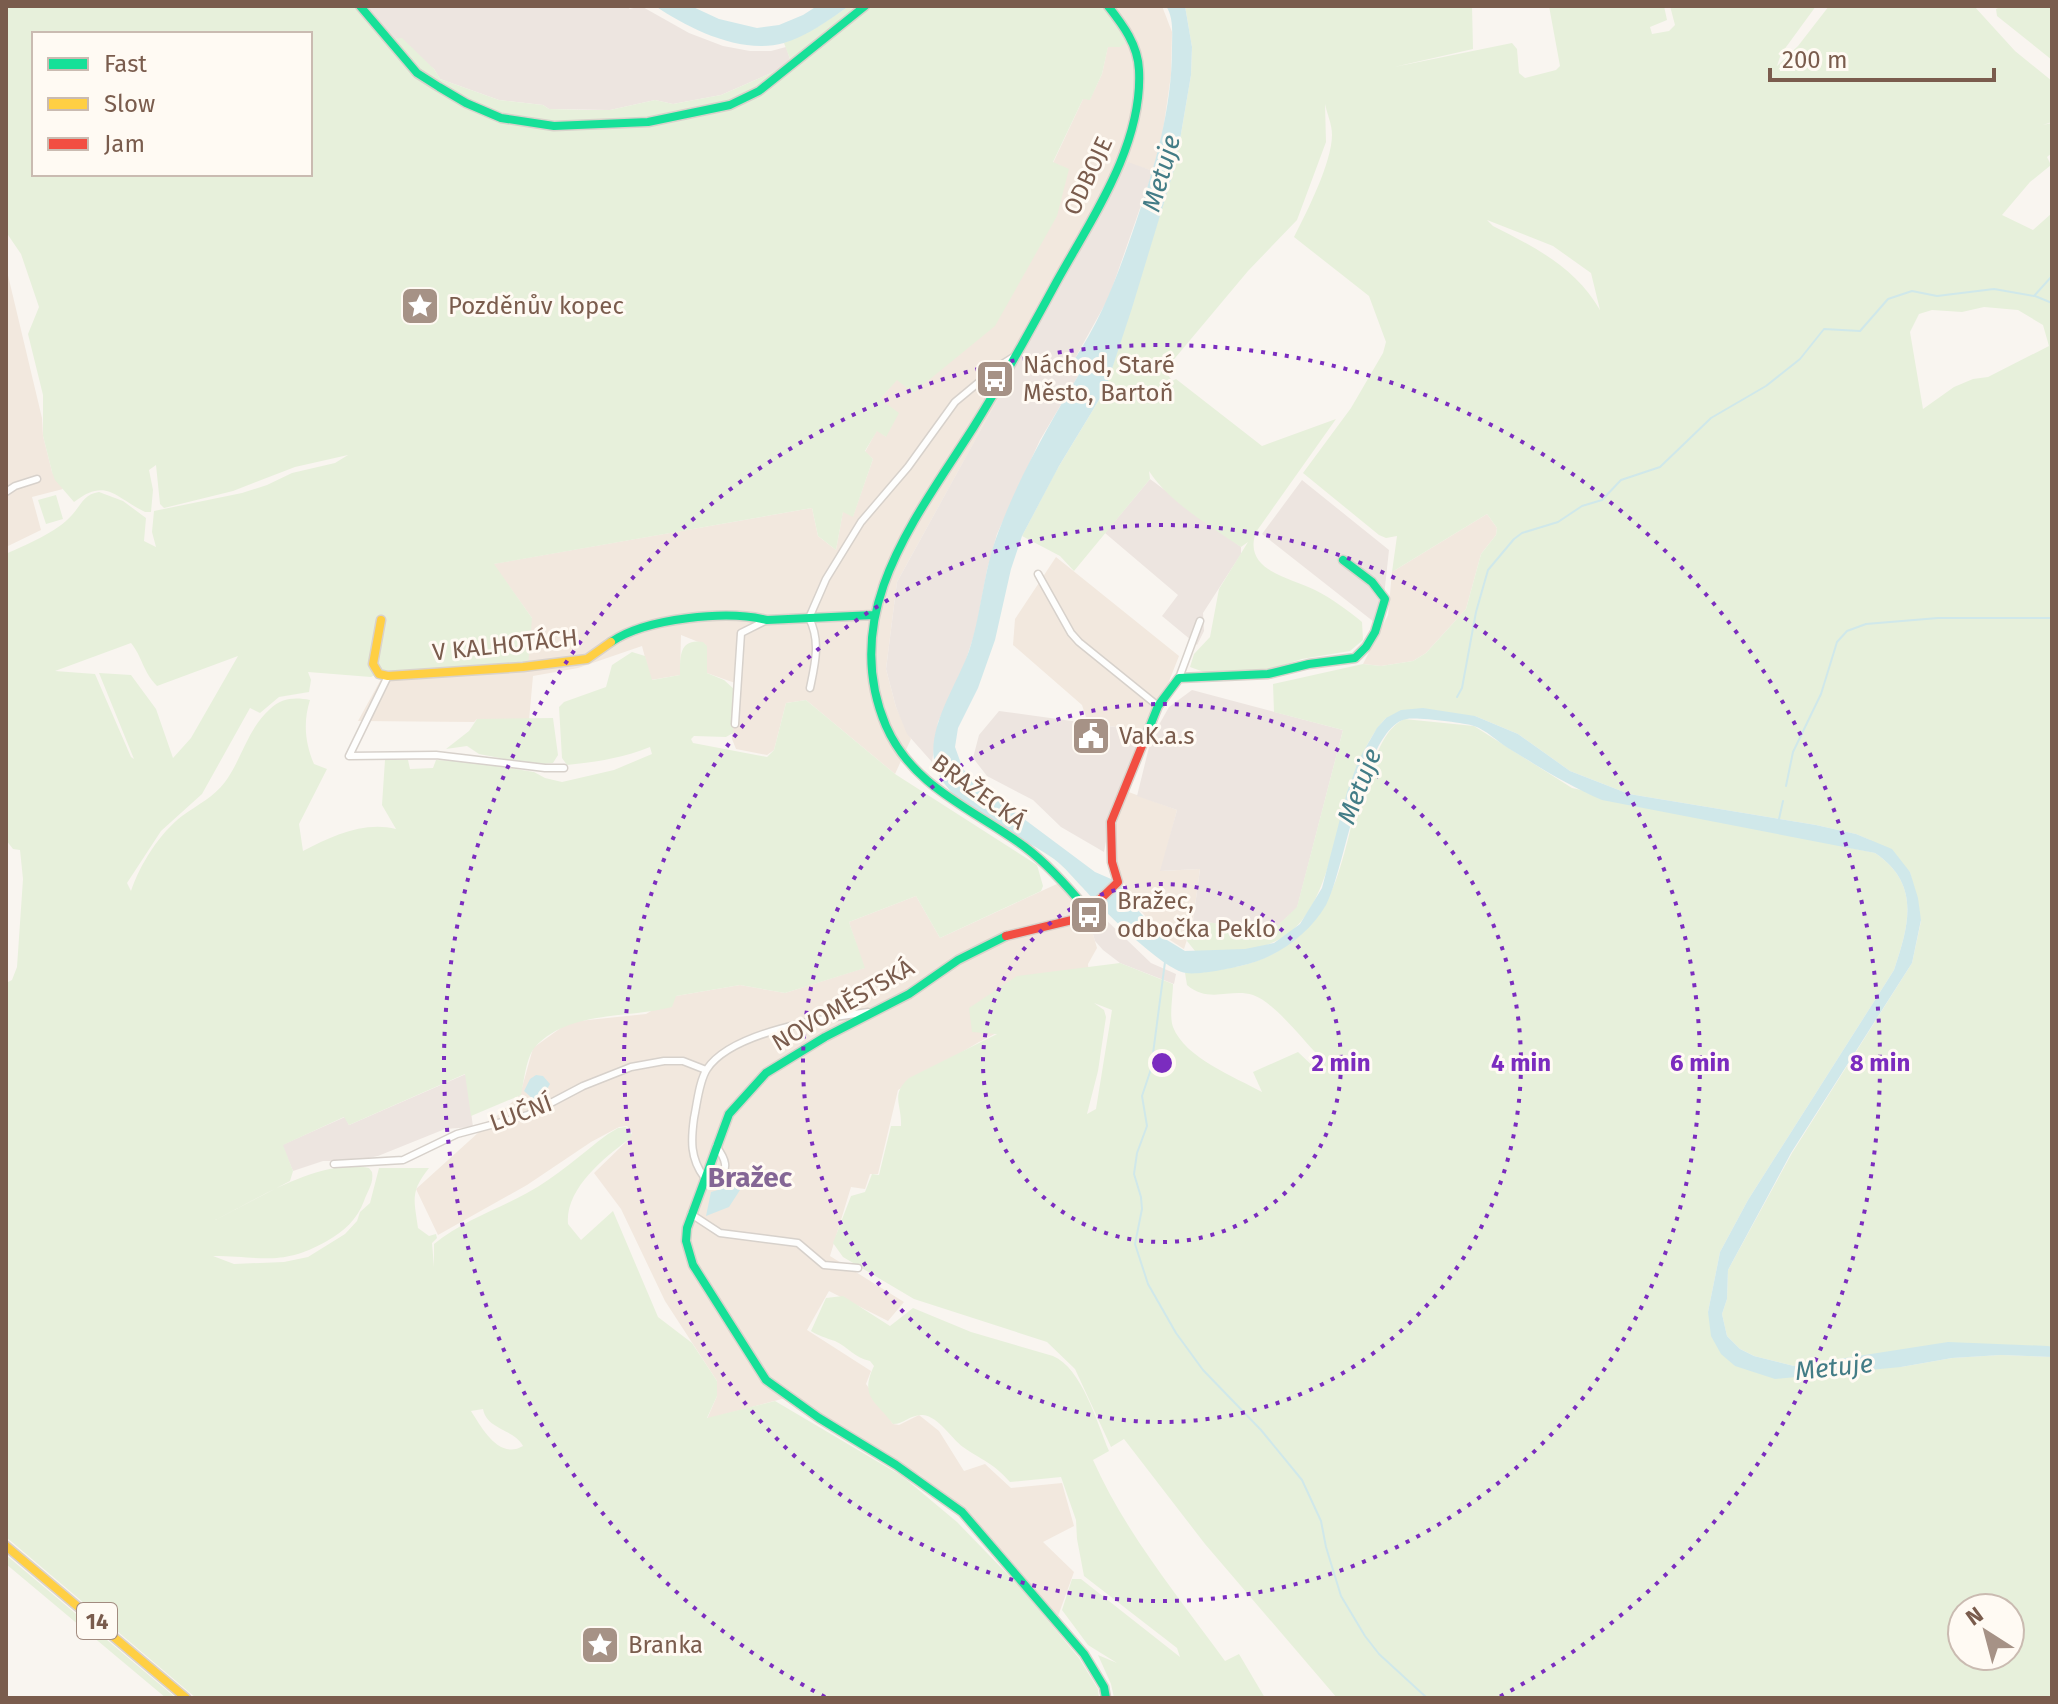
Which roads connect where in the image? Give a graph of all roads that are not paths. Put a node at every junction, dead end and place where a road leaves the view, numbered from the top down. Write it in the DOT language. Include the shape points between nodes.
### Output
graph roads {
  1 [pos="360,6"];
  2 [pos="865,6"];
  3 [pos="1108,6"];
  4 [pos="1015,356"];
  5 [pos="999,384"];
  6 [pos="37,479"];
  7 [pos="6,492"];
  8 [pos="1343,560"];
  9 [pos="1038,574"];
  10 [pos="874,615"];
  11 [pos="809,618"];
  12 [pos="381,620"];
  13 [pos="767,620"];
  14 [pos="1200,621"];
  15 [pos="388,676"];
  16 [pos="1179,678"];
  17 [pos="810,688"];
  18 [pos="1158,706"];
  19 [pos="735,724"];
  20 [pos="564,768"];
  21 [pos="1091,908"];
  22 [pos="872,1012"];
  23 [pos="706,1070"];
  24 [pos="716,1146"];
  25 [pos="334,1164"];
  26 [pos="704,1177"];
  27 [pos="691,1214"];
  28 [pos="858,1268"];
  29 [pos="6,1546"];
  30 [pos="186,1698"];
  31 [pos="1106,1698"];
  1 -- 2 [label="street" via="417,73 501,118 554,126 648,122 730,105 759,91"];
  3 -- 4 [label="street, ODBOJE" via="1127,30 1137,60 1134,119 1110,182"];
  4 -- 5 [label="street, ODBOJE"];
  4 -- 11 [label="street, ODBOJE" via="955,402 861,522"];
  5 -- 10 [label="street, BRAŽECKÁ" via="897,549"];
  6 -- 7 [label="street"];
  8 -- 16 [label="street" via="1385,599 1375,632 1355,658 1268,674"];
  9 -- 18 [label="street" via="1079,642"];
  10 -- 11 [label="street, V KALHOTÁCH"];
  10 -- 21 [label="street, BRAŽECKÁ" via="877,700 891,736 915,773 1042,860"];
  11 -- 13 [label="street, V KALHOTÁCH"];
  11 -- 17 [label="street" via="817,649"];
  12 -- 15 [label="street" via="373,664 379,674"];
  13 -- 15 [label="street, V KALHOTÁCH" via="667,620 617,638 587,659"];
  13 -- 19 [label="street" via="741,633"];
  14 -- 16 [label="street"];
  15 -- 20 [label="street" via="349,756 436,755"];
  16 -- 18 [label="street"];
  18 -- 21 [label="street" via="1111,822 1118,882"];
  21 -- 22 [label="street, NOVOMĚSTSKÁ" via="1072,920 1012,933"];
  22 -- 23 [label="street" via="755,1036"];
  22 -- 24 [label="street, NOVOMĚSTSKÁ" via="766,1073 729,1114"];
  23 -- 25 [label="street, LUČNÍ" via="683,1061 631,1067 528,1115 457,1134 403,1160"];
  23 -- 26 [label="street" via="691,1150"];
  24 -- 26 [label="street, NOVOMĚSTSKÁ"];
  24 -- 26 [label="street" via="726,1167 716,1180"];
  26 -- 27 [label="street, NOVOMĚSTSKÁ"];
  27 -- 28 [label="street" via="720,1233 798,1243 824,1265"];
  27 -- 31 [label="street, NOVOMĚSTSKÁ" via="686,1241 693,1265 766,1380 962,1512 1084,1654"];
  29 -- 30 [label="street, 14"];
}
